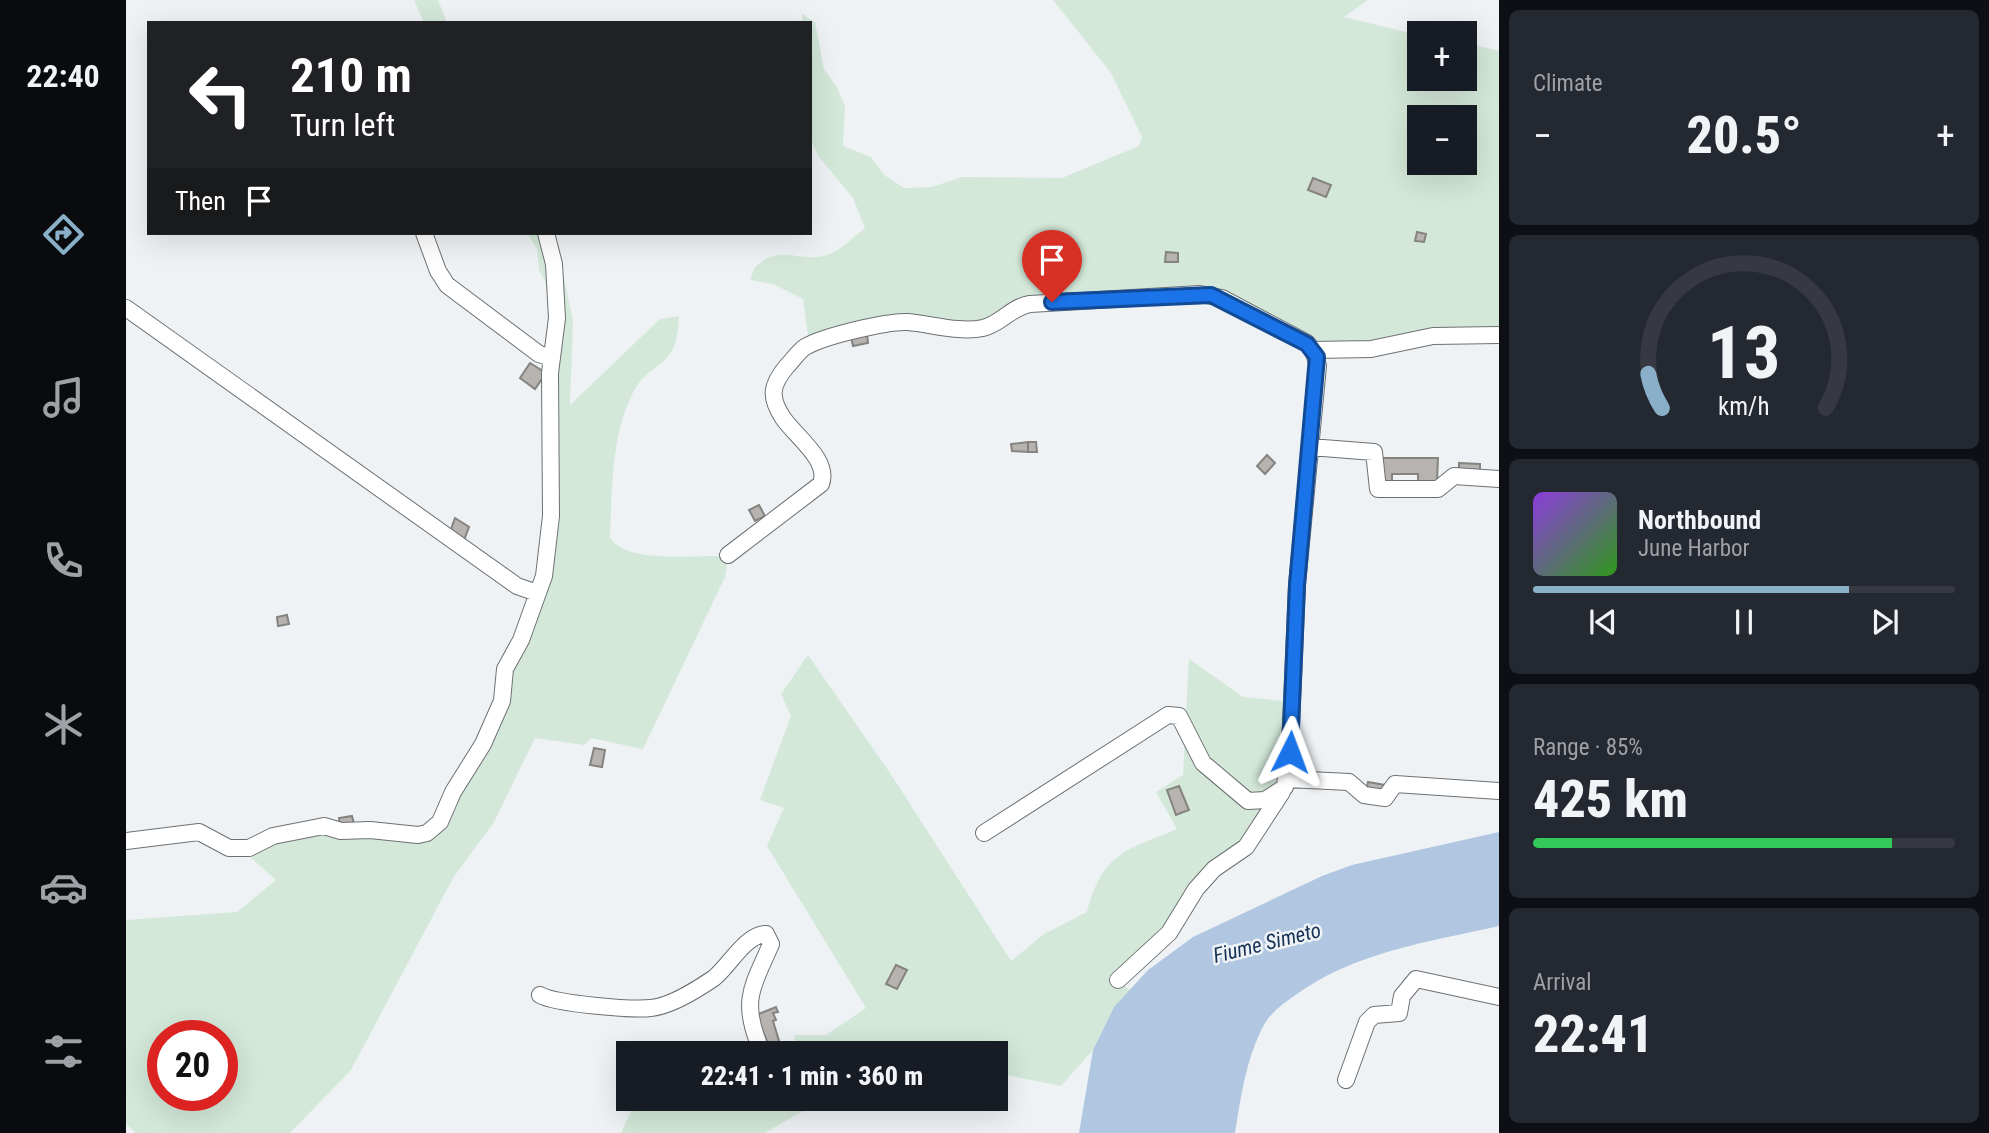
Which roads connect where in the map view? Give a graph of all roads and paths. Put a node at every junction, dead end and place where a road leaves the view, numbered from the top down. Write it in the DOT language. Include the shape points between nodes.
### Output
graph roads {
  1 [pos="425,235"];
  2 [pos="547,235"];
  3 [pos="126,308"];
  4 [pos="1499,335"];
  5 [pos="1313,350"];
  6 [pos="552,358"];
  7 [pos="1310,447"];
  8 [pos="1499,479"];
  9 [pos="728,555"];
  10 [pos="537,593"];
  11 [pos="1286,783"];
  12 [pos="1499,791"];
  13 [pos="984,832"];
  14 [pos="126,841"];
  15 [pos="1118,980"];
  16 [pos="540,996"];
  17 [pos="1499,997"];
  18 [pos="758,1041"];
  19 [pos="1346,1080"];
  1 -- 6 [label="street" via="447,285 539,354"];
  2 -- 6 [label="street" via="557,297"];
  3 -- 10 [label="street" via="517,586"];
  4 -- 5 [label="street" via="1433,336 1371,349"];
  5 -- 7 [label="street" via="1318,366"];
  5 -- 9 [label="street" via="1222,298 1200,294 1030,304 1012,309 983,328 896,322 809,345 776,379 772,398 819,462 821,484"];
  6 -- 10 [label="street" via="551,516 544,576"];
  7 -- 8 [label="street" via="1374,452 1378,489 1438,489 1454,476"];
  7 -- 11 [label="street"];
  10 -- 14 [label="street" via="505,669 502,701 483,744 440,822 427,833 341,831 324,825 273,836 249,848 229,848 207,834 190,831"];
  11 -- 12 [label="street" via="1349,782 1364,795 1385,798 1395,784"];
  11 -- 13 [label="street" via="1265,800 1248,801 1203,763 1179,716 1168,715"];
  11 -- 15 [label="street" via="1246,847 1214,869 1169,933"];
  16 -- 18 [label="street" via="562,1003 652,1008 704,985 754,937 766,934 771,944 749,994 750,1021"];
  17 -- 19 [label="street" via="1416,979 1402,996 1399,1013 1374,1015 1367,1022"];
}
